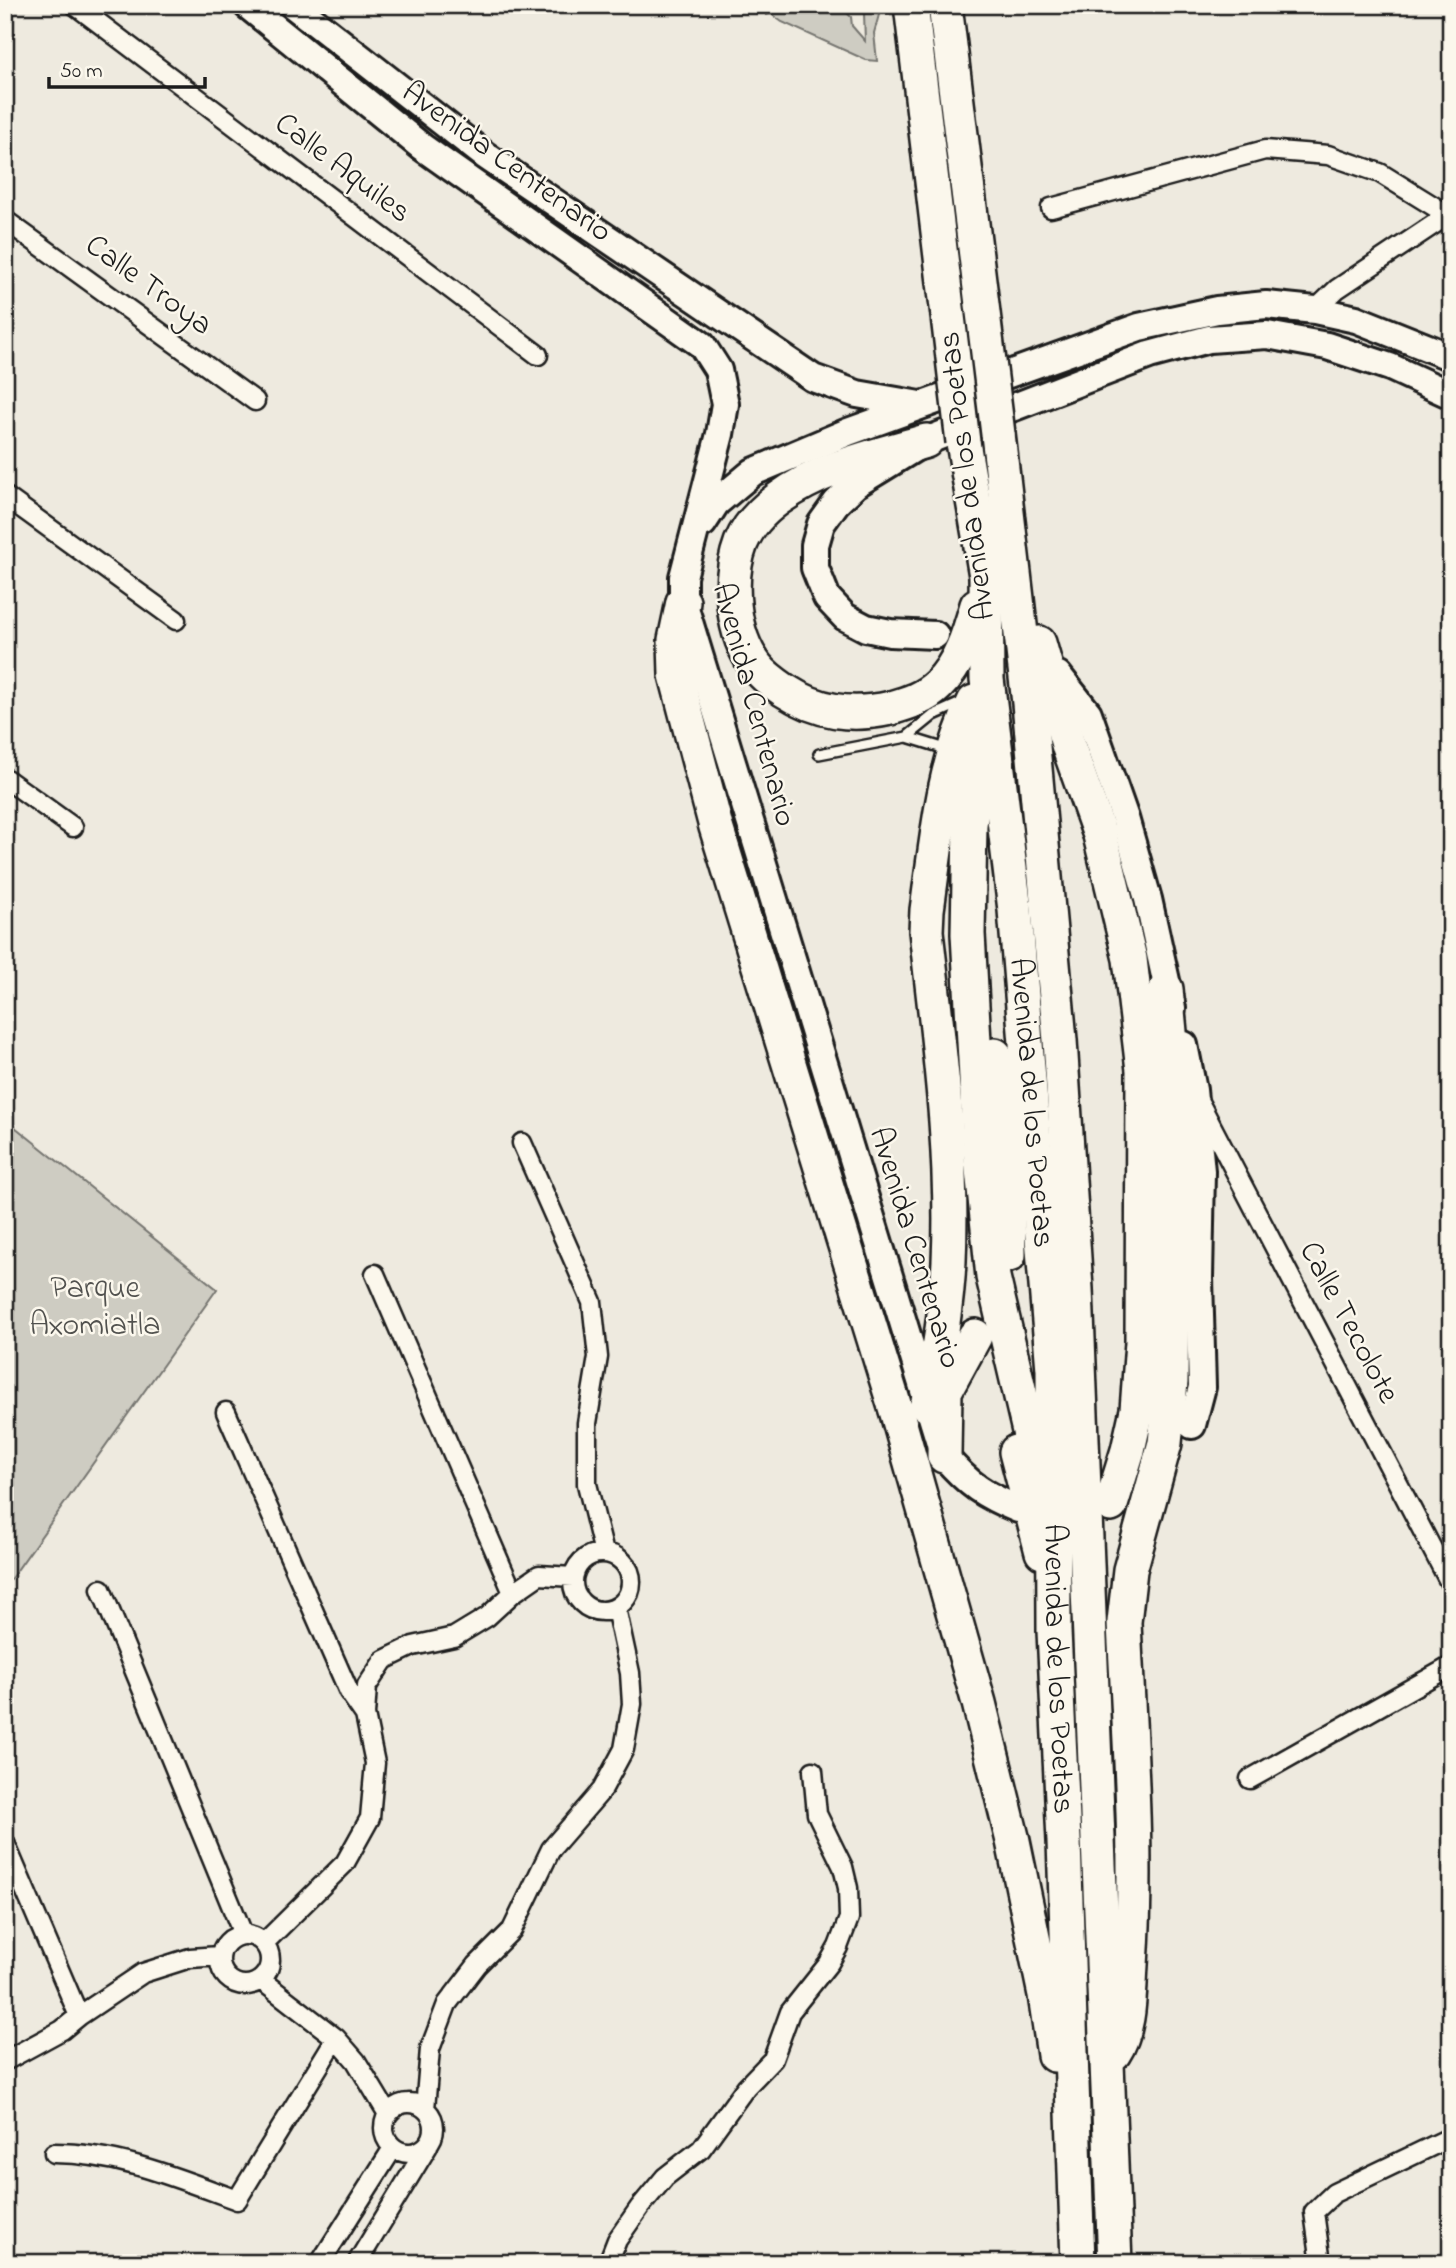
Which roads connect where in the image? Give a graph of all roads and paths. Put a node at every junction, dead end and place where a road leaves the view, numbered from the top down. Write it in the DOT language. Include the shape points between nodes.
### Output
graph roads {
  1 [pos="75,5"];
  2 [pos="247,5"];
  3 [pos="293,5"];
  4 [pos="911,5"];
  5 [pos="945,5"];
  6 [pos="1051,208"];
  7 [pos="1449,214"];
  8 [pos="5,220"];
  9 [pos="622,248"];
  10 [pos="605,276"];
  11 [pos="1315,310"];
  12 [pos="538,355"];
  13 [pos="1451,357"];
  14 [pos="1451,395"];
  15 [pos="255,401"];
  16 [pos="921,406"];
  17 [pos="926,441"];
  18 [pos="5,496"];
  19 [pos="1008,517"];
  20 [pos="695,535"];
  21 [pos="986,576"];
  22 [pos="683,602"];
  23 [pos="176,620"];
  24 [pos="936,635"];
  25 [pos="1058,675"];
  26 [pos="982,687"];
  27 [pos="907,737"];
  28 [pos="819,754"];
  29 [pos="5,778"];
  30 [pos="953,785"];
  31 [pos="73,828"];
  32 [pos="724,855"];
  33 [pos="970,856"];
  34 [pos="933,922"];
  35 [pos="1009,928"];
  36 [pos="782,960"];
  37 [pos="1166,989"];
  38 [pos="951,1000"];
  39 [pos="993,1011"];
  40 [pos="780,1037"];
  41 [pos="973,1041"];
  42 [pos="1193,1090"];
  43 [pos="1006,1114"];
  44 [pos="522,1143"];
  45 [pos="1006,1271"];
  46 [pos="375,1274"];
  47 [pos="975,1336"];
  48 [pos="927,1405"];
  49 [pos="226,1412"];
  50 [pos="1192,1425"];
  51 [pos="944,1456"];
  52 [pos="1140,1490"];
  53 [pos="1108,1506"];
  54 [pos="1018,1509"];
  55 [pos="604,1553"];
  56 [pos="1044,1561"];
  57 [pos="573,1577"];
  58 [pos="1451,1585"];
  59 [pos="101,1588"];
  60 [pos="513,1593"];
  61 [pos="615,1608"];
  62 [pos="1054,1632"];
  63 [pos="1451,1666"];
  64 [pos="365,1716"];
  65 [pos="813,1771"];
  66 [pos="1250,1779"];
  67 [pos="5,1843"];
  68 [pos="243,1934"];
  69 [pos="264,1943"];
  70 [pos="219,1956"];
  71 [pos="261,1980"];
  72 [pos="79,2016"];
  73 [pos="336,2038"];
  74 [pos="5,2061"];
  75 [pos="1107,2063"];
  76 [pos="425,2109"];
  77 [pos="388,2114"];
  78 [pos="1451,2137"];
  79 [pos="430,2143"];
  80 [pos="393,2148"];
  81 [pos="54,2153"];
  82 [pos="1077,2205"];
  83 [pos="320,2263"];
  84 [pos="357,2263"];
  85 [pos="608,2263"];
  86 [pos="1078,2263"];
  87 [pos="1115,2263"];
  88 [pos="1321,2263"];
  1 -- 12 [label="street, Calle Aquiles"];
  2 -- 10 [label="main road, Avenida Centenario" via="422,147"];
  3 -- 9 [label="main road, Avenida Centenario" via="486,156"];
  4 -- 21 [label="highway, Avenida de los Poetas, bridge" via="964,442"];
  5 -- 19 [label="highway, Avenida de los Poetas, bridge"];
  6 -- 7 [label="street" via="1265,150 1328,155 1380,173"];
  7 -- 11 [label="street" via="1337,289"];
  8 -- 15 [label="street, Calle Troya"];
  9 -- 10 [label="main road"];
  9 -- 16 [label="main road, Avenida Centenario" via="813,378 857,394"];
  10 -- 20 [label="main road, Avenida Centenario" via="702,345 718,370 722,424"];
  11 -- 13 [label="main road" via="1356,320"];
  11 -- 16 [label="main road" via="1229,309 1139,327"];
  14 -- 17 [label="main road" via="1328,346 1267,335 1209,339 1149,355"];
  16 -- 20 [label="main road" via="752,472 716,503"];
  17 -- 21 [label="highway" via="836,467 802,483 754,522 734,570 737,620 744,645 756,667 778,686 825,710 867,712 905,704 937,686 954,666"];
  17 -- 24 [label="main road" via="856,484 836,503 821,524 815,568 827,598 845,617 890,633"];
  18 -- 23 [label="street"];
  19 -- 53 [label="highway" via="1049,681 1100,835 1130,959 1143,1070 1142,1342 1137,1410"];
  19 -- 75 [label="highway, Avenida de los Poetas" via="1060,1040 1076,1289"];
  20 -- 22 [label="main road, Avenida Centenario"];
  21 -- 26 [label="highway, Avenida de los Poetas"];
  22 -- 32 [label="highway" via="676,640 677,675"];
  22 -- 36 [label="main road, Avenida Centenario"];
  25 -- 37 [label="main road" via="1088,713 1116,792 1147,899"];
  26 -- 27 [label="lane"];
  26 -- 30 [label="highway"];
  26 -- 30 [label="highway"];
  26 -- 33 [label="highway"];
  26 -- 35 [label="highway, Avenida de los Poetas" via="997,758 993,773"];
  27 -- 28 [label="lane"];
  27 -- 30 [label="lane"];
  29 -- 31 [label="street"];
  30 -- 34 [label="highway" via="927,910"];
  30 -- 38 [label="highway"];
  32 -- 36 [label="highway" via="746,879"];
  32 -- 40 [label="highway"];
  33 -- 39 [label="highway" via="983,879"];
  33 -- 41 [label="highway"];
  34 -- 38 [label="highway"];
  34 -- 48 [label="highway" via="950,1224 948,1293"];
  35 -- 43 [label="highway" via="1015,1087"];
  35 -- 62 [label="highway, Avenida de los Poetas" via="1053,1370"];
  36 -- 40 [label="highway" via="785,1013"];
  36 -- 48 [label="main road, Avenida Centenario"];
  37 -- 42 [label="main road"];
  37 -- 75 [label="highway" via="1174,1074 1171,1382 1165,1443 1126,1595 1134,1923 1125,2031"];
  38 -- 56 [label="highway" via="966,1232 977,1298"];
  39 -- 41 [label="highway"];
  39 -- 43 [label="highway" via="997,1088"];
  40 -- 82 [label="highway" via="898,1417 979,1703 1045,1995"];
  41 -- 56 [label="highway" via="993,1277 1038,1464"];
  42 -- 50 [label="main road" via="1201,1171 1202,1387"];
  42 -- 58 [label="street, Calle Tecolote"];
  43 -- 45 [label="highway" via="1010,1230"];
  44 -- 55 [label="street" via="592,1303 598,1357 587,1423 587,1484"];
  46 -- 60 [label="street"];
  47 -- 51 [label="highway" via="945,1391"];
  48 -- 51 [label="main road, Avenida Centenario"];
  49 -- 64 [label="street" via="349,1692"];
  51 -- 54 [label="main road, Avenida Centenario" via="965,1481"];
  52 -- 53 [label="main road"];
  55 -- 57 [label="street" via="584,1559"];
  55 -- 61 [label="street" via="623,1562 631,1581 624,1601"];
  56 -- 62 [label="highway"];
  57 -- 60 [label="street" via="539,1575"];
  57 -- 61 [label="street" via="573,1588 585,1606 605,1611"];
  59 -- 68 [label="street"];
  60 -- 64 [label="street" via="487,1617 454,1637 413,1646 384,1660 367,1686"];
  61 -- 76 [label="street" via="632,1704 624,1749 602,1790 551,1849 512,1930 447,2004 430,2049"];
  62 -- 82 [label="highway, Avenida de los Poetas"];
  63 -- 66 [label="street"];
  64 -- 69 [label="street" via="375,1763 370,1818 345,1863"];
  65 -- 85 [label="street" via="817,1814 843,1867 848,1888 849,1918 838,1947 790,2012 773,2059 746,2087 701,2150 665,2177 640,2207 617,2239"];
  67 -- 72 [label="street"];
  68 -- 69 [label="street"];
  68 -- 70 [label="street" via="227,1941"];
  69 -- 71 [label="street" via="270,1965"];
  70 -- 71 [label="street" via="222,1973 236,1984"];
  70 -- 72 [label="street" via="191,1958 143,1973"];
  71 -- 73 [label="street"];
  72 -- 74 [label="street"];
  73 -- 77 [label="street" via="356,2061"];
  73 -- 81 [label="street" via="237,2200 118,2160"];
  75 -- 87 [label="highway, Avenida de los Poetas"];
  76 -- 77 [label="street" via="402,2104"];
  76 -- 79 [label="street" via="434,2126"];
  77 -- 80 [label="street" via="383,2130"];
  78 -- 88 [label="street" via="1334,2193 1314,2212"];
  79 -- 80 [label="street" via="411,2154"];
  79 -- 84 [label="street"];
  80 -- 83 [label="street"];
  82 -- 86 [label="highway"];
}
